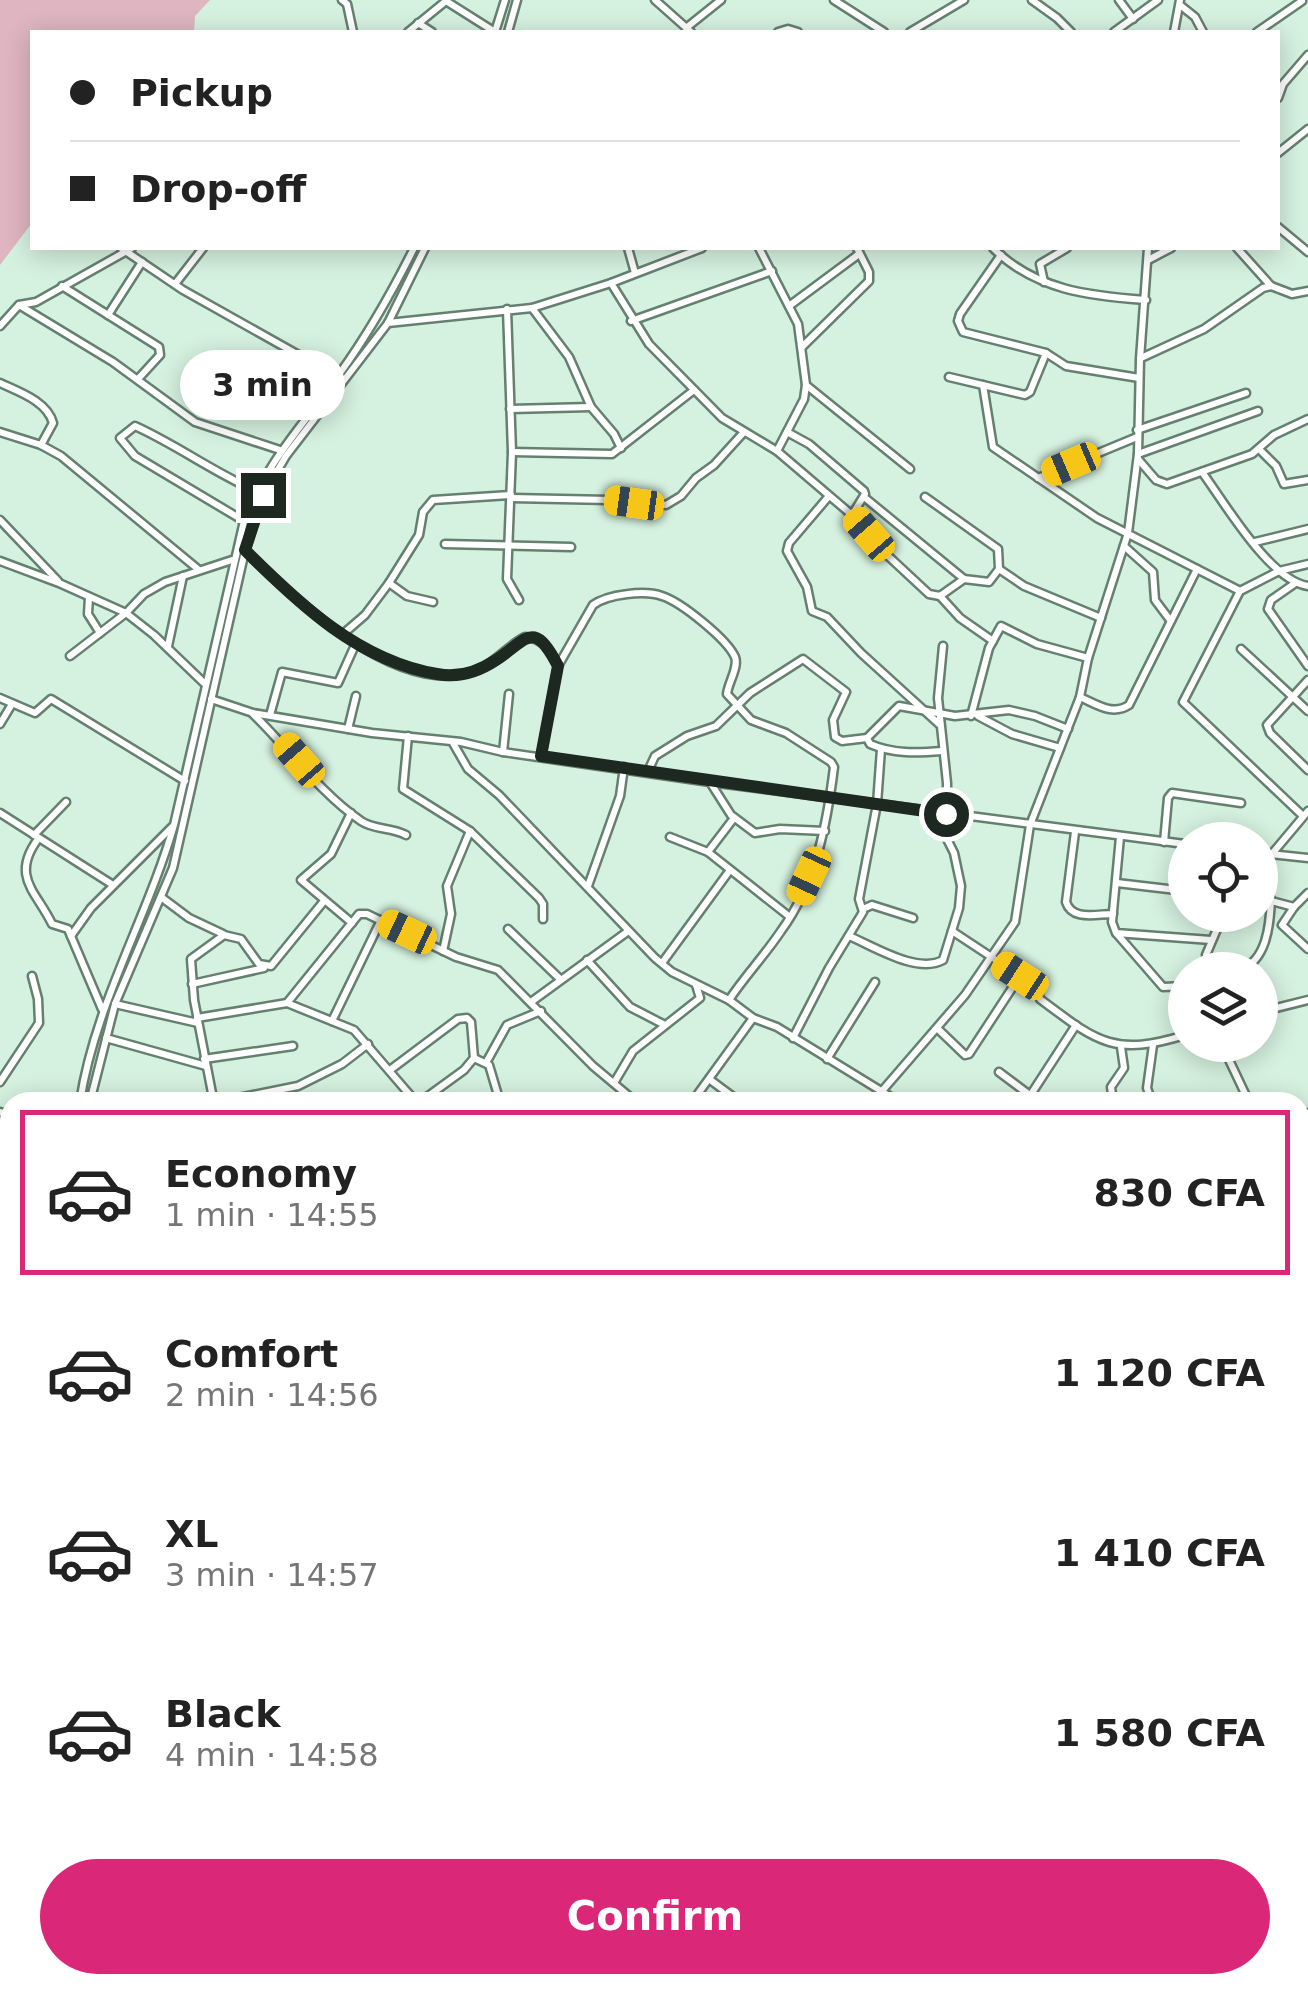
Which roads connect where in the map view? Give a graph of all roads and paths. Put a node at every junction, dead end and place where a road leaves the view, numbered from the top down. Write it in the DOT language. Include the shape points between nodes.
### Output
graph roads {
  1 [pos="342,0"];
  2 [pos="447,0"];
  3 [pos="505,0"];
  4 [pos="517,0"];
  5 [pos="656,0"];
  6 [pos="721,0"];
  7 [pos="834,0"];
  8 [pos="964,0"];
  9 [pos="1032,0"];
  10 [pos="1119,0"];
  11 [pos="1158,0"];
  12 [pos="1302,0"];
  13 [pos="1180,2"];
  14 [pos="1308,8"];
  15 [pos="1133,19"];
  16 [pos="418,23"];
  17 [pos="352,30"];
  18 [pos="410,30"];
  19 [pos="429,30"];
  20 [pos="492,30"];
  21 [pos="496,30"];
  22 [pos="511,30"];
  23 [pos="689,30"];
  24 [pos="878,30"];
  25 [pos="913,30"];
  26 [pos="1070,30"];
  27 [pos="1117,30"];
  28 [pos="1174,30"];
  29 [pos="1202,30"];
  30 [pos="1260,30"];
  31 [pos="1308,55"];
  32 [pos="1280,93"];
  33 [pos="1308,128"];
  34 [pos="1280,151"];
  35 [pos="1280,229"];
  36 [pos="124,250"];
  37 [pos="127,250"];
  38 [pos="202,250"];
  39 [pos="413,250"];
  40 [pos="424,250"];
  41 [pos="629,250"];
  42 [pos="697,250"];
  43 [pos="760,250"];
  44 [pos="995,250"];
  45 [pos="1064,250"];
  46 [pos="1148,250"];
  47 [pos="1167,250"];
  48 [pos="1239,250"];
  49 [pos="858,251"];
  50 [pos="1308,252"];
  51 [pos="1001,255"];
  52 [pos="1147,260"];
  53 [pos="142,262"];
  54 [pos="772,272"];
  55 [pos="635,273"];
  56 [pos="611,283"];
  57 [pos="1044,283"];
  58 [pos="175,284"];
  59 [pos="62,286"];
  60 [pos="1271,286"];
  61 [pos="1308,290"];
  62 [pos="1146,300"];
  63 [pos="19,305"];
  64 [pos="789,306"];
  65 [pos="532,308"];
  66 [pos="507,309"];
  67 [pos="108,315"];
  68 [pos="631,320"];
  69 [pos="388,323"];
  70 [pos="0,326"];
  71 [pos="802,347"];
  72 [pos="1046,353"];
  73 [pos="1140,359"];
  74 [pos="338,377"];
  75 [pos="949,378"];
  76 [pos="1139,378"];
  77 [pos="138,379"];
  78 [pos="0,384"];
  79 [pos="806,384"];
  80 [pos="982,386"];
  81 [pos="694,390"];
  82 [pos="1246,393"];
  83 [pos="591,406"];
  84 [pos="510,409"];
  85 [pos="1258,411"];
  86 [pos="1308,418"];
  87 [pos="0,432"];
  88 [pos="744,432"];
  89 [pos="788,432"];
  90 [pos="1137,434"];
  91 [pos="42,445"];
  92 [pos="621,448"];
  93 [pos="280,450"];
  94 [pos="1260,450"];
  95 [pos="778,451"];
  96 [pos="512,452"];
  97 [pos="1138,456"];
  98 [pos="910,468"];
  99 [pos="1202,472"];
  100 [pos="1038,478"];
  101 [pos="1308,480"];
  102 [pos="256,491"];
  103 [pos="829,496"];
  104 [pos="511,497"];
  105 [pos="864,497"];
  106 [pos="925,497"];
  107 [pos="852,515"];
  108 [pos="0,520"];
  109 [pos="244,521"];
  110 [pos="1308,529"];
  111 [pos="1128,533"];
  112 [pos="1256,542"];
  113 [pos="445,544"];
  114 [pos="508,544"];
  115 [pos="1124,546"];
  116 [pos="571,547"];
  117 [pos="245,550"];
  118 [pos="233,560"];
  119 [pos="0,561"];
  120 [pos="1308,564"];
  121 [pos="999,569"];
  122 [pos="199,570"];
  123 [pos="1197,570"];
  124 [pos="1278,571"];
  125 [pos="183,576"];
  126 [pos="964,578"];
  127 [pos="59,583"];
  128 [pos="389,583"];
  129 [pos="1294,584"];
  130 [pos="1308,586"];
  131 [pos="1240,590"];
  132 [pos="940,596"];
  133 [pos="88,598"];
  134 [pos="519,600"];
  135 [pos="433,602"];
  136 [pos="126,613"];
  137 [pos="1100,618"];
  138 [pos="1170,620"];
  139 [pos="100,633"];
  140 [pos="342,634"];
  141 [pos="993,641"];
  142 [pos="356,644"];
  143 [pos="943,646"];
  144 [pos="168,647"];
  145 [pos="1241,649"];
  146 [pos="70,656"];
  147 [pos="1088,658"];
  148 [pos="558,666"];
  149 [pos="1308,666"];
  150 [pos="1308,680"];
  151 [pos="204,684"];
  152 [pos="510,694"];
  153 [pos="1291,695"];
  154 [pos="356,696"];
  155 [pos="1080,697"];
  156 [pos="0,698"];
  157 [pos="211,699"];
  158 [pos="12,704"];
  159 [pos="738,707"];
  160 [pos="926,710"];
  161 [pos="939,712"];
  162 [pos="1308,712"];
  163 [pos="252,713"];
  164 [pos="270,716"];
  165 [pos="974,716"];
  166 [pos="0,724"];
  167 [pos="939,724"];
  168 [pos="348,729"];
  169 [pos="1068,730"];
  170 [pos="408,736"];
  171 [pos="867,738"];
  172 [pos="452,742"];
  173 [pos="1060,748"];
  174 [pos="881,749"];
  175 [pos="942,751"];
  176 [pos="504,752"];
  177 [pos="541,756"];
  178 [pos="624,767"];
  179 [pos="1308,770"];
  180 [pos="648,771"];
  181 [pos="184,781"];
  182 [pos="710,782"];
  183 [pos="830,798"];
  184 [pos="66,802"];
  185 [pos="1242,803"];
  186 [pos="877,804"];
  187 [pos="0,812"];
  188 [pos="352,813"];
  189 [pos="946,814"];
  190 [pos="1306,814"];
  191 [pos="734,818"];
  192 [pos="174,824"];
  193 [pos="1030,825"];
  194 [pos="470,831"];
  195 [pos="825,831"];
  196 [pos="1075,832"];
  197 [pos="406,834"];
  198 [pos="36,837"];
  199 [pos="670,837"];
  200 [pos="1120,837"];
  201 [pos="1164,842"];
  202 [pos="1168,842"];
  203 [pos="1278,847"];
  204 [pos="708,852"];
  205 [pos="1278,856"];
  206 [pos="1308,858"];
  207 [pos="730,870"];
  208 [pos="1116,883"];
  209 [pos="114,885"];
  210 [pos="588,886"];
  211 [pos="1168,889"];
  212 [pos="1308,894"];
  213 [pos="161,897"];
  214 [pos="324,900"];
  215 [pos="1278,901"];
  216 [pos="1294,907"];
  217 [pos="863,910"];
  218 [pos="1113,914"];
  219 [pos="790,918"];
  220 [pos="913,918"];
  221 [pos="543,919"];
  222 [pos="381,920"];
  223 [pos="352,923"];
  224 [pos="508,928"];
  225 [pos="627,932"];
  226 [pos="952,932"];
  227 [pos="1215,932"];
  228 [pos="1116,933"];
  229 [pos="224,935"];
  230 [pos="71,936"];
  231 [pos="849,936"];
  232 [pos="1211,940"];
  233 [pos="443,950"];
  234 [pos="1308,950"];
  235 [pos="1207,952"];
  236 [pos="991,956"];
  237 [pos="587,960"];
  238 [pos="662,964"];
  239 [pos="266,967"];
  240 [pos="32,976"];
  241 [pos="1020,976"];
  242 [pos="560,979"];
  243 [pos="875,982"];
  244 [pos="192,984"];
  245 [pos="696,985"];
  246 [pos="1168,986"];
  247 [pos="728,1000"];
  248 [pos="1308,1000"];
  249 [pos="530,1002"];
  250 [pos="287,1003"];
  251 [pos="115,1004"];
  252 [pos="1278,1008"];
  253 [pos="102,1010"];
  254 [pos="540,1011"];
  255 [pos="753,1018"];
  256 [pos="197,1021"];
  257 [pos="332,1021"];
  258 [pos="663,1024"];
  259 [pos="1076,1025"];
  260 [pos="938,1029"];
  261 [pos="106,1038"];
  262 [pos="793,1038"];
  263 [pos="1168,1040"];
  264 [pos="368,1044"];
  265 [pos="1153,1045"];
  266 [pos="293,1046"];
  267 [pos="1121,1046"];
  268 [pos="474,1058"];
  269 [pos="826,1060"];
  270 [pos="487,1061"];
  271 [pos="205,1062"];
  272 [pos="1230,1062"];
  273 [pos="390,1070"];
  274 [pos="999,1072"];
  275 [pos="709,1079"];
  276 [pos="0,1082"];
  277 [pos="614,1083"];
  278 [pos="882,1091"];
  279 [pos="82,1092"];
  280 [pos="92,1092"];
  281 [pos="214,1092"];
  282 [pos="268,1092"];
  283 [pos="409,1092"];
  284 [pos="432,1092"];
  285 [pos="497,1092"];
  286 [pos="624,1092"];
  287 [pos="699,1092"];
  288 [pos="727,1092"];
  289 [pos="1021,1092"];
  290 [pos="1033,1092"];
  291 [pos="1111,1092"];
  292 [pos="1148,1092"];
  293 [pos="1244,1092"];
  1 -- 17 [label="street"];
  2 -- 16 [label="street"];
  2 -- 20 [label="street"];
  3 -- 21 [label="street"];
  4 -- 22 [label="street"];
  5 -- 23 [label="street"];
  6 -- 23 [label="street"];
  7 -- 24 [label="street"];
  8 -- 25 [label="street"];
  9 -- 26 [label="street"];
  10 -- 15 [label="street"];
  11 -- 15 [label="street"];
  12 -- 14 [label="street"];
  12 -- 30 [label="street"];
  13 -- 28 [label="street"];
  13 -- 29 [label="street"];
  15 -- 27 [label="street"];
  16 -- 18 [label="street"];
  16 -- 19 [label="street"];
  31 -- 32 [label="street"];
  33 -- 34 [label="street"];
  35 -- 50 [label="street"];
  36 -- 59 [label="street"];
  37 -- 53 [label="street"];
  38 -- 58 [label="street"];
  39 -- 74 [label="street"];
  40 -- 69 [label="street"];
  41 -- 55 [label="street"];
  42 -- 55 [label="street"];
  43 -- 54 [label="street"];
  44 -- 51 [label="street"];
  45 -- 57 [label="street" via="1040,264"];
  46 -- 52 [label="street"];
  47 -- 52 [label="street"];
  48 -- 60 [label="street"];
  49 -- 64 [label="street"];
  49 -- 71 [label="street" via="867,283"];
  51 -- 57 [label="street"];
  51 -- 72 [label="street" via="960,314 959,326"];
  52 -- 62 [label="street"];
  53 -- 58 [label="street"];
  53 -- 67 [label="street"];
  54 -- 64 [label="street"];
  54 -- 68 [label="street"];
  55 -- 56 [label="street"];
  56 -- 65 [label="street"];
  56 -- 68 [label="street"];
  57 -- 62 [label="street" via="1091,296"];
  58 -- 74 [label="street"];
  59 -- 63 [label="street"];
  59 -- 67 [label="street"];
  60 -- 61 [label="street" via="1292,294"];
  60 -- 73 [label="street"];
  62 -- 73 [label="street"];
  63 -- 70 [label="street"];
  63 -- 77 [label="street"];
  64 -- 71 [label="street"];
  65 -- 66 [label="street"];
  65 -- 83 [label="street" via="569,358"];
  66 -- 69 [label="street"];
  66 -- 84 [label="street"];
  67 -- 77 [label="street" via="161,351"];
  68 -- 81 [label="street"];
  69 -- 117 [label="street" via="286,456 263,495"];
  71 -- 79 [label="street"];
  72 -- 76 [label="street" via="1066,366"];
  72 -- 80 [label="street" via="1028,394"];
  73 -- 76 [label="street"];
  74 -- 93 [label="street"];
  75 -- 80 [label="street"];
  76 -- 90 [label="street"];
  77 -- 93 [label="street" via="194,422"];
  78 -- 91 [label="street" via="50,414"];
  79 -- 89 [label="street"];
  79 -- 98 [label="street"];
  80 -- 100 [label="street" via="992,448"];
  81 -- 88 [label="street"];
  81 -- 92 [label="street"];
  82 -- 90 [label="street"];
  83 -- 84 [label="street"];
  83 -- 92 [label="street"];
  84 -- 96 [label="street"];
  85 -- 97 [label="street"];
  86 -- 94 [label="street"];
  87 -- 91 [label="street"];
  88 -- 95 [label="street"];
  88 -- 104 [label="street" via="666,505"];
  89 -- 95 [label="street"];
  89 -- 105 [label="street" via="864,490"];
  90 -- 97 [label="street"];
  90 -- 100 [label="street"];
  91 -- 122 [label="street"];
  92 -- 96 [label="street" via="612,454"];
  93 -- 102 [label="street"];
  94 -- 99 [label="street"];
  94 -- 101 [label="street" via="1284,484"];
  95 -- 103 [label="street"];
  96 -- 104 [label="street"];
  97 -- 99 [label="street" via="1160,483"];
  97 -- 111 [label="street"];
  99 -- 112 [label="street"];
  100 -- 111 [label="street"];
  102 -- 109 [label="street"];
  102 -- 109 [label="street" via="135,426 120,438 134,456"];
  103 -- 107 [label="street"];
  103 -- 160 [label="street" via="788,547 812,612 827,616"];
  104 -- 114 [label="street"];
  104 -- 128 [label="street" via="433,500"];
  105 -- 107 [label="street"];
  105 -- 126 [label="street"];
  106 -- 121 [label="street" via="998,549"];
  107 -- 132 [label="street" via="929,594"];
  108 -- 127 [label="street"];
  109 -- 118 [label="street"];
  110 -- 112 [label="street"];
  111 -- 115 [label="street"];
  111 -- 123 [label="street"];
  112 -- 124 [label="street"];
  113 -- 114 [label="street"];
  114 -- 116 [label="street"];
  114 -- 134 [label="street" via="507,579"];
  115 -- 137 [label="street"];
  115 -- 138 [label="street" via="1153,572 1155,600"];
  117 -- 140 [label="street"];
  117 -- 157 [label="street"];
  118 -- 122 [label="street"];
  118 -- 151 [label="street"];
  119 -- 127 [label="street"];
  120 -- 124 [label="street"];
  121 -- 126 [label="street" via="986,584"];
  121 -- 137 [label="street"];
  122 -- 125 [label="street"];
  123 -- 131 [label="street"];
  123 -- 138 [label="street"];
  124 -- 129 [label="street"];
  124 -- 131 [label="street"];
  125 -- 136 [label="street" via="144,594"];
  125 -- 144 [label="street"];
  126 -- 132 [label="street"];
  127 -- 133 [label="street"];
  128 -- 135 [label="street"];
  128 -- 140 [label="street"];
  129 -- 130 [label="street"];
  129 -- 149 [label="street" via="1268,609"];
  131 -- 190 [label="street" via="1183,705"];
  132 -- 141 [label="street"];
  133 -- 136 [label="street"];
  133 -- 139 [label="street" via="88,614"];
  136 -- 139 [label="street"];
  136 -- 144 [label="street"];
  137 -- 147 [label="street"];
  138 -- 155 [label="street" via="1129,705 1115,711"];
  139 -- 146 [label="street"];
  140 -- 142 [label="street"];
  141 -- 147 [label="street" via="1004,626 1037,644"];
  141 -- 165 [label="street"];
  142 -- 148 [label="street" via="405,667 453,676 494,661 522,638 535,638"];
  142 -- 164 [label="street" via="338,683 282,672"];
  143 -- 161 [label="street"];
  144 -- 151 [label="street"];
  145 -- 153 [label="street"];
  147 -- 155 [label="street"];
  148 -- 159 [label="street" via="599,600 658,595 710,628 733,654 736,666 726,694"];
  148 -- 177 [label="street"];
  150 -- 153 [label="street"];
  151 -- 181 [label="street"];
  152 -- 176 [label="street"];
  153 -- 162 [label="street"];
  153 -- 179 [label="street" via="1267,730"];
  154 -- 168 [label="street"];
  155 -- 169 [label="street"];
  156 -- 158 [label="street"];
  157 -- 163 [label="street"];
  157 -- 213 [label="street"];
  158 -- 166 [label="street"];
  158 -- 181 [label="street" via="36,713 51,700"];
  159 -- 171 [label="street" via="803,659 846,692 833,720 835,736"];
  159 -- 180 [label="street" via="716,726 655,756"];
  159 -- 183 [label="street" via="830,762"];
  160 -- 161 [label="street"];
  160 -- 167 [label="street"];
  160 -- 171 [label="street" via="894,708"];
  161 -- 165 [label="street"];
  161 -- 167 [label="street"];
  163 -- 164 [label="street"];
  163 -- 188 [label="street"];
  164 -- 168 [label="street"];
  165 -- 169 [label="street" via="1009,710"];
  165 -- 173 [label="street"];
  167 -- 175 [label="street"];
  168 -- 170 [label="street"];
  169 -- 173 [label="street"];
  170 -- 172 [label="street"];
  170 -- 194 [label="street" via="403,790"];
  171 -- 174 [label="street"];
  172 -- 176 [label="street"];
  172 -- 210 [label="street" via="476,778"];
  173 -- 193 [label="street"];
  174 -- 175 [label="street"];
  174 -- 186 [label="street"];
  175 -- 189 [label="street"];
  176 -- 177 [label="street"];
  177 -- 178 [label="street"];
  178 -- 180 [label="street"];
  178 -- 210 [label="street"];
  180 -- 182 [label="street"];
  181 -- 192 [label="street"];
  182 -- 183 [label="street"];
  182 -- 191 [label="street"];
  183 -- 186 [label="street"];
  183 -- 195 [label="street"];
  184 -- 198 [label="street"];
  185 -- 201 [label="street" via="1172,793"];
  186 -- 189 [label="street"];
  186 -- 217 [label="street" via="859,899"];
  187 -- 198 [label="street"];
  188 -- 197 [label="street" via="370,826"];
  188 -- 214 [label="street" via="331,854 301,880"];
  189 -- 193 [label="street"];
  189 -- 226 [label="street" via="961,886"];
  190 -- 203 [label="street"];
  191 -- 195 [label="street" via="759,835"];
  191 -- 204 [label="street"];
  192 -- 209 [label="street"];
  192 -- 253 [label="street"];
  193 -- 196 [label="street"];
  193 -- 236 [label="street" via="1015,922"];
  194 -- 221 [label="street" via="544,904"];
  194 -- 233 [label="street" via="448,886"];
  195 -- 219 [label="street"];
  196 -- 200 [label="street"];
  196 -- 218 [label="street" via="1068,910"];
  198 -- 209 [label="street"];
  198 -- 230 [label="street" via="26,861 30,893 52,924"];
  199 -- 204 [label="street"];
  200 -- 201 [label="street"];
  200 -- 208 [label="street"];
  201 -- 202 [label="street"];
  204 -- 207 [label="street"];
  205 -- 206 [label="street"];
  207 -- 219 [label="street"];
  207 -- 238 [label="street"];
  208 -- 211 [label="street"];
  208 -- 218 [label="street"];
  209 -- 230 [label="street"];
  210 -- 225 [label="street"];
  212 -- 216 [label="street"];
  213 -- 229 [label="street"];
  213 -- 251 [label="street"];
  214 -- 223 [label="street"];
  214 -- 239 [label="street" via="276,964"];
  215 -- 216 [label="street"];
  216 -- 234 [label="street" via="1282,928"];
  217 -- 220 [label="street" via="872,904"];
  217 -- 231 [label="street"];
  218 -- 228 [label="street"];
  219 -- 247 [label="street"];
  222 -- 223 [label="street" via="363,913"];
  222 -- 233 [label="street"];
  222 -- 257 [label="street"];
  223 -- 250 [label="street"];
  224 -- 242 [label="street"];
  225 -- 237 [label="street"];
  225 -- 238 [label="street"];
  226 -- 231 [label="street" via="937,964 911,963"];
  226 -- 236 [label="street"];
  227 -- 232 [label="street"];
  228 -- 232 [label="street"];
  228 -- 246 [label="street"];
  229 -- 239 [label="street" via="241,939"];
  229 -- 244 [label="street" via="191,959"];
  230 -- 253 [label="street"];
  231 -- 262 [label="street"];
  232 -- 235 [label="street"];
  233 -- 249 [label="street" via="498,970"];
  236 -- 241 [label="street"];
  236 -- 260 [label="street"];
  237 -- 242 [label="street"];
  237 -- 258 [label="street" via="630,1006"];
  238 -- 245 [label="street"];
  239 -- 244 [label="street"];
  240 -- 276 [label="street" via="39,1023"];
  241 -- 259 [label="street"];
  241 -- 260 [label="street" via="967,1055"];
  242 -- 249 [label="street"];
  243 -- 269 [label="street"];
  244 -- 256 [label="street"];
  245 -- 247 [label="street"];
  245 -- 258 [label="street" via="700,998"];
  247 -- 255 [label="street"];
  248 -- 252 [label="street"];
  249 -- 254 [label="street"];
  250 -- 256 [label="street"];
  250 -- 257 [label="street"];
  251 -- 256 [label="street"];
  251 -- 261 [label="street"];
  253 -- 279 [label="street"];
  254 -- 270 [label="street" via="507,1025"];
  254 -- 277 [label="street"];
  255 -- 262 [label="street"];
  255 -- 275 [label="street"];
  256 -- 271 [label="street"];
  257 -- 264 [label="street"];
  258 -- 277 [label="street" via="633,1051"];
  259 -- 267 [label="street"];
  259 -- 290 [label="street"];
  260 -- 278 [label="street"];
  261 -- 271 [label="street"];
  261 -- 280 [label="street"];
  262 -- 269 [label="street"];
  263 -- 265 [label="street"];
  264 -- 273 [label="street"];
  264 -- 282 [label="street" via="298,1086"];
  265 -- 267 [label="street"];
  265 -- 292 [label="street"];
  266 -- 271 [label="street"];
  267 -- 291 [label="street" via="1124,1068"];
  268 -- 270 [label="street"];
  268 -- 273 [label="street" via="471,1022 463,1017"];
  268 -- 284 [label="street"];
  269 -- 278 [label="street"];
  270 -- 285 [label="street"];
  271 -- 281 [label="street"];
  272 -- 293 [label="street"];
  273 -- 283 [label="street"];
  274 -- 289 [label="street"];
  275 -- 287 [label="street"];
  275 -- 288 [label="street"];
  277 -- 286 [label="street"];
}
